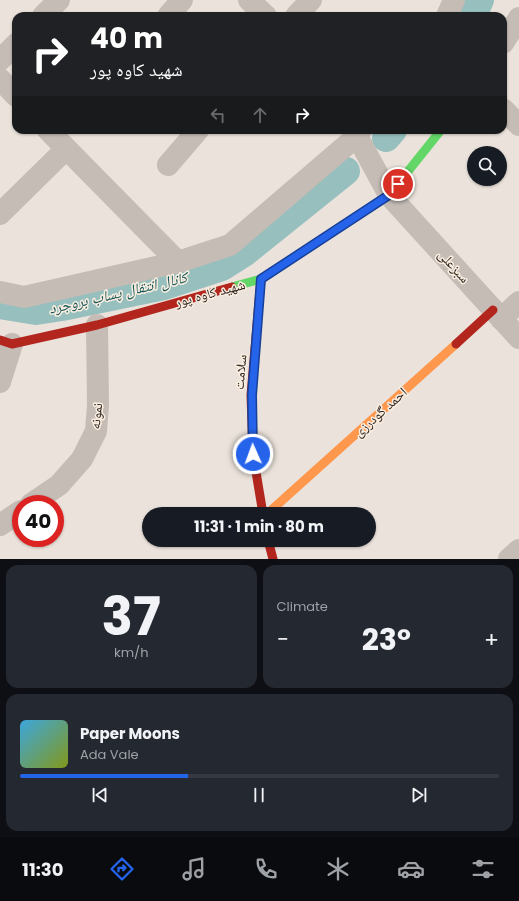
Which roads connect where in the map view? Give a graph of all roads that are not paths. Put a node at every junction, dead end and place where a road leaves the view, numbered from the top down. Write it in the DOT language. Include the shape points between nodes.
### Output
graph roads {
  1 [pos="59,0"];
  2 [pos="182,0"];
  3 [pos="249,0"];
  4 [pos="310,0"];
  5 [pos="454,0"];
  6 [pos="47,12"];
  7 [pos="172,12"];
  8 [pos="262,12"];
  9 [pos="300,12"];
  10 [pos="449,12"];
  11 [pos="519,18"];
  12 [pos="507,37"];
  13 [pos="12,48"];
  14 [pos="0,60"];
  15 [pos="0,79"];
  16 [pos="12,92"];
  17 [pos="507,113"];
  18 [pos="519,125"];
  19 [pos="52,134"];
  20 [pos="195,134"];
  21 [pos="358,134"];
  22 [pos="359,134"];
  23 [pos="438,134"];
  24 [pos="66,149"];
  25 [pos="168,165"];
  26 [pos="389,195"];
  27 [pos="0,214"];
  28 [pos="178,262"];
  29 [pos="261,279"];
  30 [pos="0,292"];
  31 [pos="519,302"];
  32 [pos="497,314"];
  33 [pos="97,325"];
  34 [pos="519,338"];
  35 [pos="6,342"];
  36 [pos="0,382"];
  37 [pos="44,495"];
  38 [pos="262,507"];
  39 [pos="275,507"];
  40 [pos="12,517"];
  41 [pos="0,525"];
  42 [pos="270,547"];
  43 [pos="519,550"];
  44 [pos="273,559"];
  45 [pos="509,559"];
  1 -- 6 [label="street"];
  2 -- 7 [label="street"];
  3 -- 8 [label="street"];
  4 -- 9 [label="street"];
  5 -- 10 [label="street"];
  11 -- 12 [label="street"];
  13 -- 14 [label="street"];
  15 -- 16 [label="street"];
  17 -- 18 [label="street"];
  19 -- 24 [label="street"];
  20 -- 25 [label="street"];
  21 -- 28 [label="street" via="230,245"];
  22 -- 26 [label="street, سبزعلی"];
  23 -- 26 [label="street, شهید کاوه پور"];
  24 -- 27 [label="street"];
  24 -- 28 [label="street"];
  26 -- 29 [label="street, شهید کاوه پور"];
  26 -- 32 [label="street, سبزعلی"];
  28 -- 30 [label="street" via="24,297"];
  29 -- 33 [label="street, شهید کاوه پور"];
  29 -- 38 [label="street, سلامت" via="252,395 253,454"];
  31 -- 32 [label="street, احمد گودرزی"];
  32 -- 34 [label="street, سبزعلی"];
  32 -- 39 [label="street, احمد گودرزی"];
  33 -- 35 [label="street, شهید کاوه پور"];
  33 -- 37 [label="street, نمونه" via="96,431 82,459 59,485"];
  35 -- 36 [label="street"];
  40 -- 41 [label="street"];
  42 -- 44 [label="street"];
  43 -- 45 [label="street"];
}
